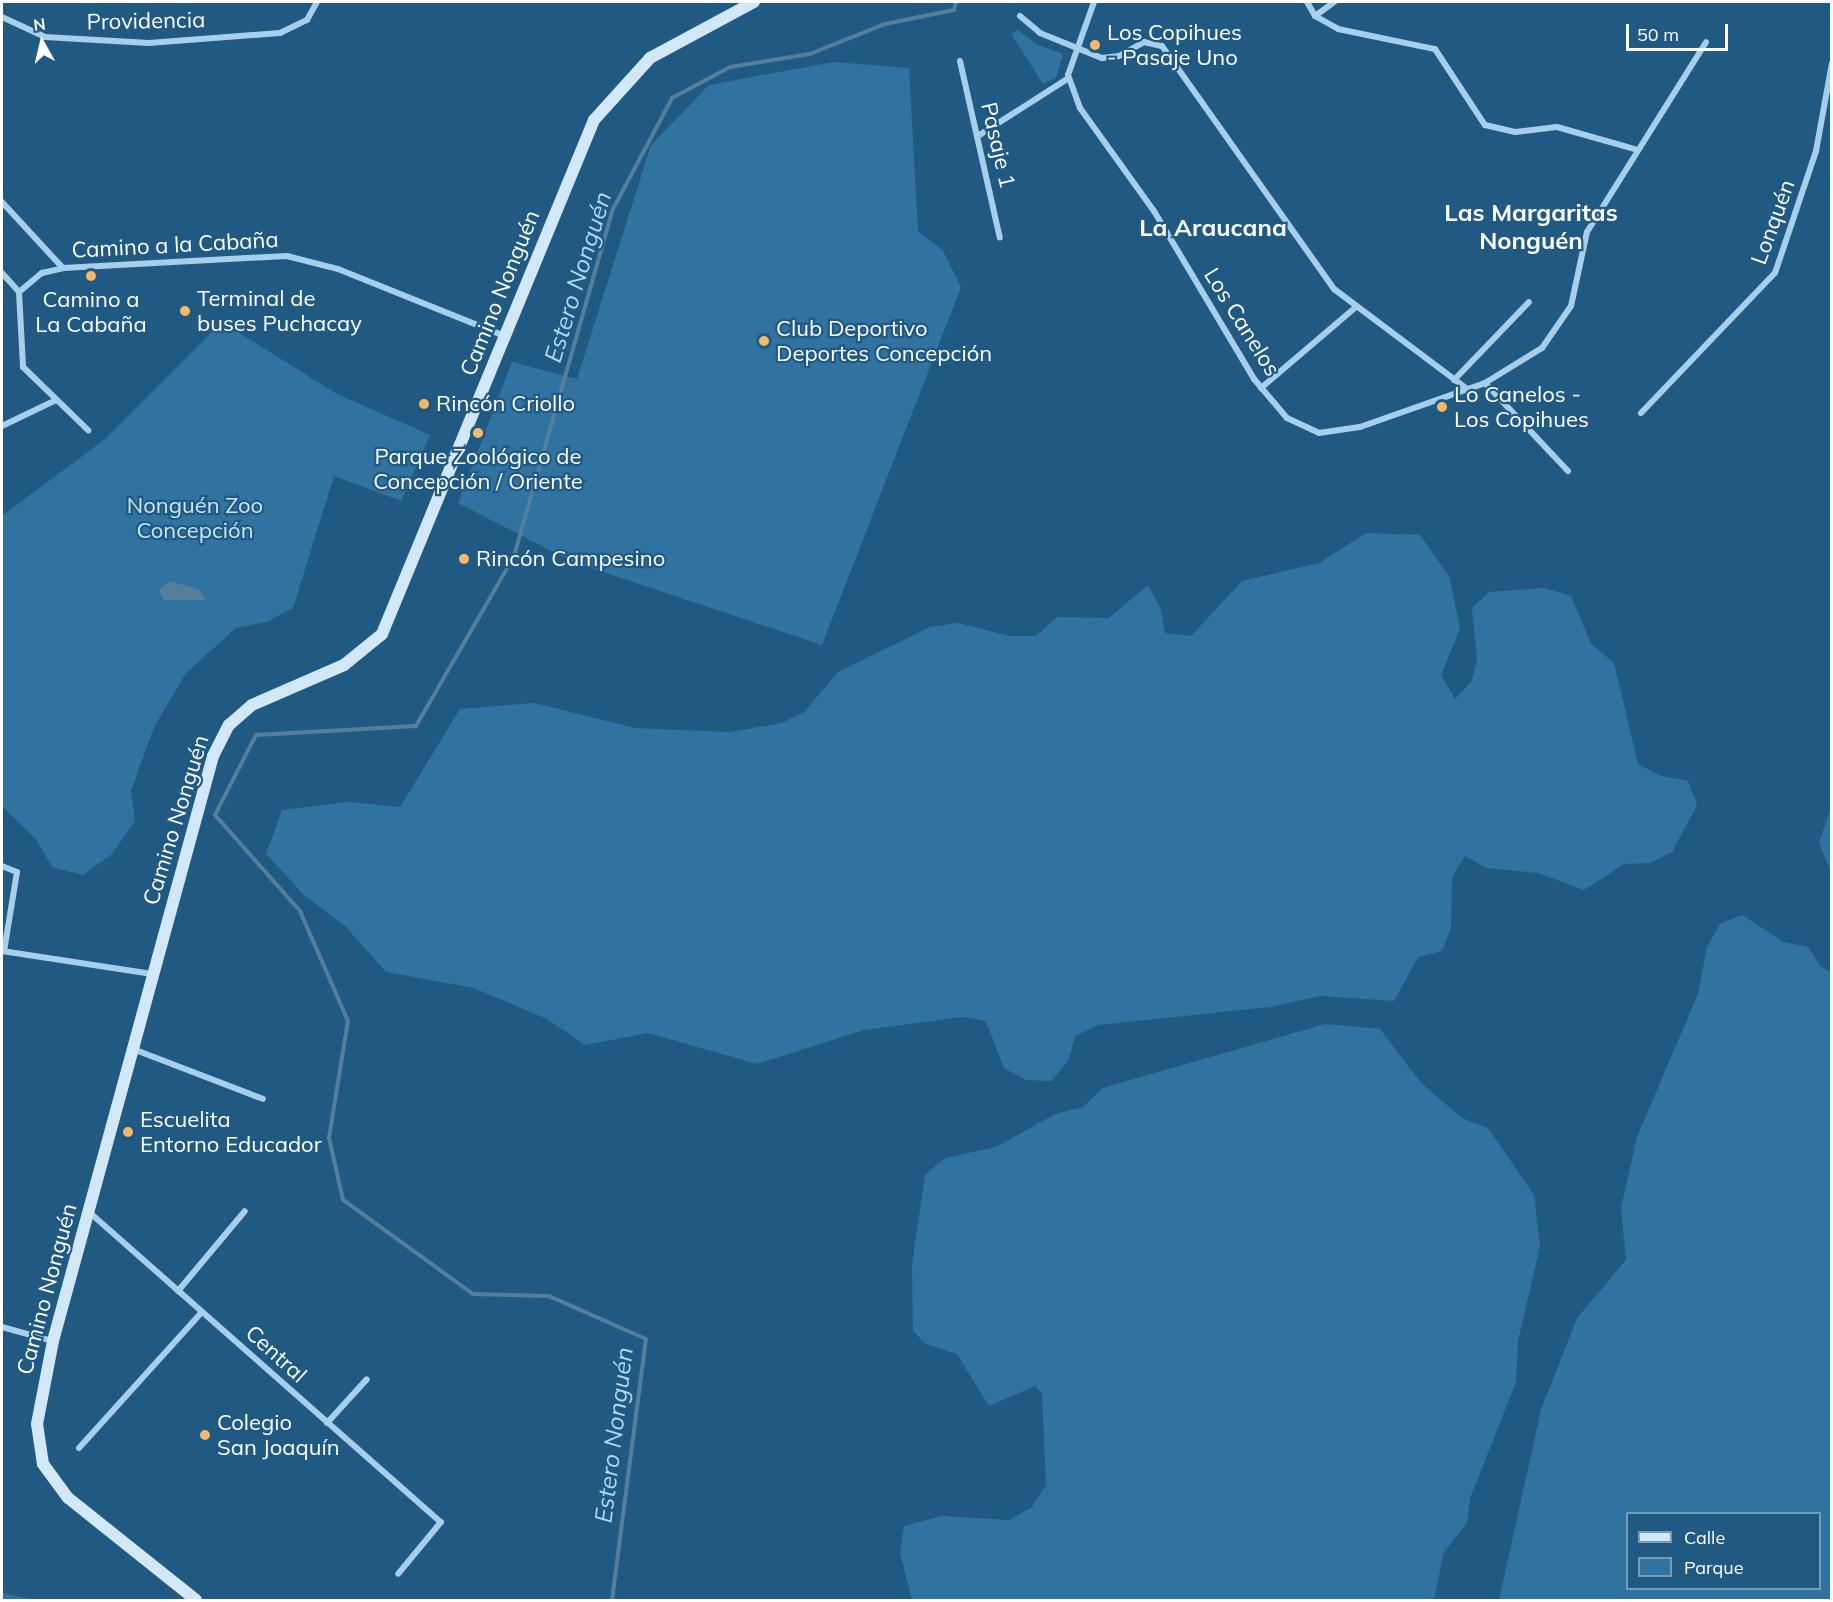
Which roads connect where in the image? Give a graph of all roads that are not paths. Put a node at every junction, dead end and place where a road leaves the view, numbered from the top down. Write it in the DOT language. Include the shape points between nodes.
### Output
graph roads {
  1 [pos="317,2"];
  2 [pos="754,2"];
  3 [pos="1094,2"];
  4 [pos="1307,2"];
  5 [pos="1334,2"];
  6 [pos="1020,16"];
  7 [pos="1315,16"];
  8 [pos="2,17"];
  9 [pos="1706,42"];
  10 [pos="1077,48"];
  11 [pos="960,60"];
  12 [pos="1832,63"];
  13 [pos="1067,79"];
  14 [pos="978,136"];
  15 [pos="1635,149"];
  16 [pos="2,201"];
  17 [pos="1000,238"];
  18 [pos="63,268"];
  19 [pos="2,273"];
  20 [pos="19,292"];
  21 [pos="1529,302"];
  22 [pos="1357,306"];
  23 [pos="505,336"];
  24 [pos="1454,380"];
  25 [pos="1485,383"];
  26 [pos="1261,388"];
  27 [pos="1467,389"];
  28 [pos="56,400"];
  29 [pos="1641,413"];
  30 [pos="2,426"];
  31 [pos="88,430"];
  32 [pos="1568,471"];
  33 [pos="2,866"];
  34 [pos="3,951"];
  35 [pos="152,975"];
  36 [pos="133,1049"];
  37 [pos="263,1099"];
  38 [pos="245,1211"];
  39 [pos="89,1212"];
  40 [pos="178,1291"];
  41 [pos="202,1312"];
  42 [pos="2,1327"];
  43 [pos="53,1341"];
  44 [pos="367,1379"];
  45 [pos="327,1423"];
  46 [pos="79,1448"];
  47 [pos="398,1574"];
  48 [pos="196,1600"];
  1 -- 8 [label="street, Providencia" via="307,20 280,33 149,43 45,37"];
  2 -- 23 [label="main road, Camino Nonguén" via="663,49 605,104 579,151"];
  3 -- 10 [label="street"];
  4 -- 7 [label="street"];
  5 -- 7 [label="street"];
  6 -- 10 [label="street" via="1040,33"];
  7 -- 15 [label="street" via="1338,28 1436,48 1458,76 1478,117 1498,131 1557,127"];
  9 -- 15 [label="street, Los Canelos"];
  10 -- 13 [label="street"];
  10 -- 22 [label="street" via="1110,59 1144,42 1162,46 1229,136 1299,245 1334,289"];
  11 -- 14 [label="street, Pasaje 1"];
  12 -- 29 [label="street, Lonquén" via="1816,151 1774,273"];
  13 -- 14 [label="street"];
  13 -- 26 [label="street, Los Canelos" via="1088,121 1154,211 1230,346"];
  14 -- 17 [label="street, Pasaje 1"];
  15 -- 25 [label="street, Los Canelos" via="1587,232 1564,324 1527,360"];
  16 -- 18 [label="street"];
  18 -- 20 [label="street, Camino a la Cabaña" via="42,273"];
  18 -- 23 [label="street, Camino a la Cabaña" via="301,258"];
  19 -- 20 [label="street"];
  20 -- 28 [label="street" via="23,367"];
  21 -- 24 [label="street"];
  22 -- 24 [label="street"];
  22 -- 26 [label="street"];
  23 -- 35 [label="main road, Camino Nonguén" via="382,634 349,663 252,705 223,735"];
  24 -- 27 [label="street"];
  25 -- 27 [label="street, Los Canelos"];
  25 -- 32 [label="street"];
  26 -- 27 [label="street, Los Canelos" via="1287,418 1319,434 1360,428"];
  28 -- 30 [label="street"];
  28 -- 31 [label="street"];
  33 -- 34 [label="street" via="17,872"];
  34 -- 35 [label="street"];
  35 -- 36 [label="main road, Camino Nonguén"];
  36 -- 37 [label="street"];
  36 -- 39 [label="main road, Camino Nonguén"];
  38 -- 40 [label="street"];
  39 -- 40 [label="street, Central"];
  39 -- 43 [label="main road, Camino Nonguén"];
  40 -- 41 [label="street, Central"];
  41 -- 45 [label="street, Central"];
  41 -- 46 [label="street"];
  42 -- 43 [label="street"];
  43 -- 48 [label="main road, Camino Nonguén" via="38,1424 47,1472 87,1516"];
  44 -- 45 [label="street"];
  45 -- 47 [label="street, Central" via="441,1522"];
}
